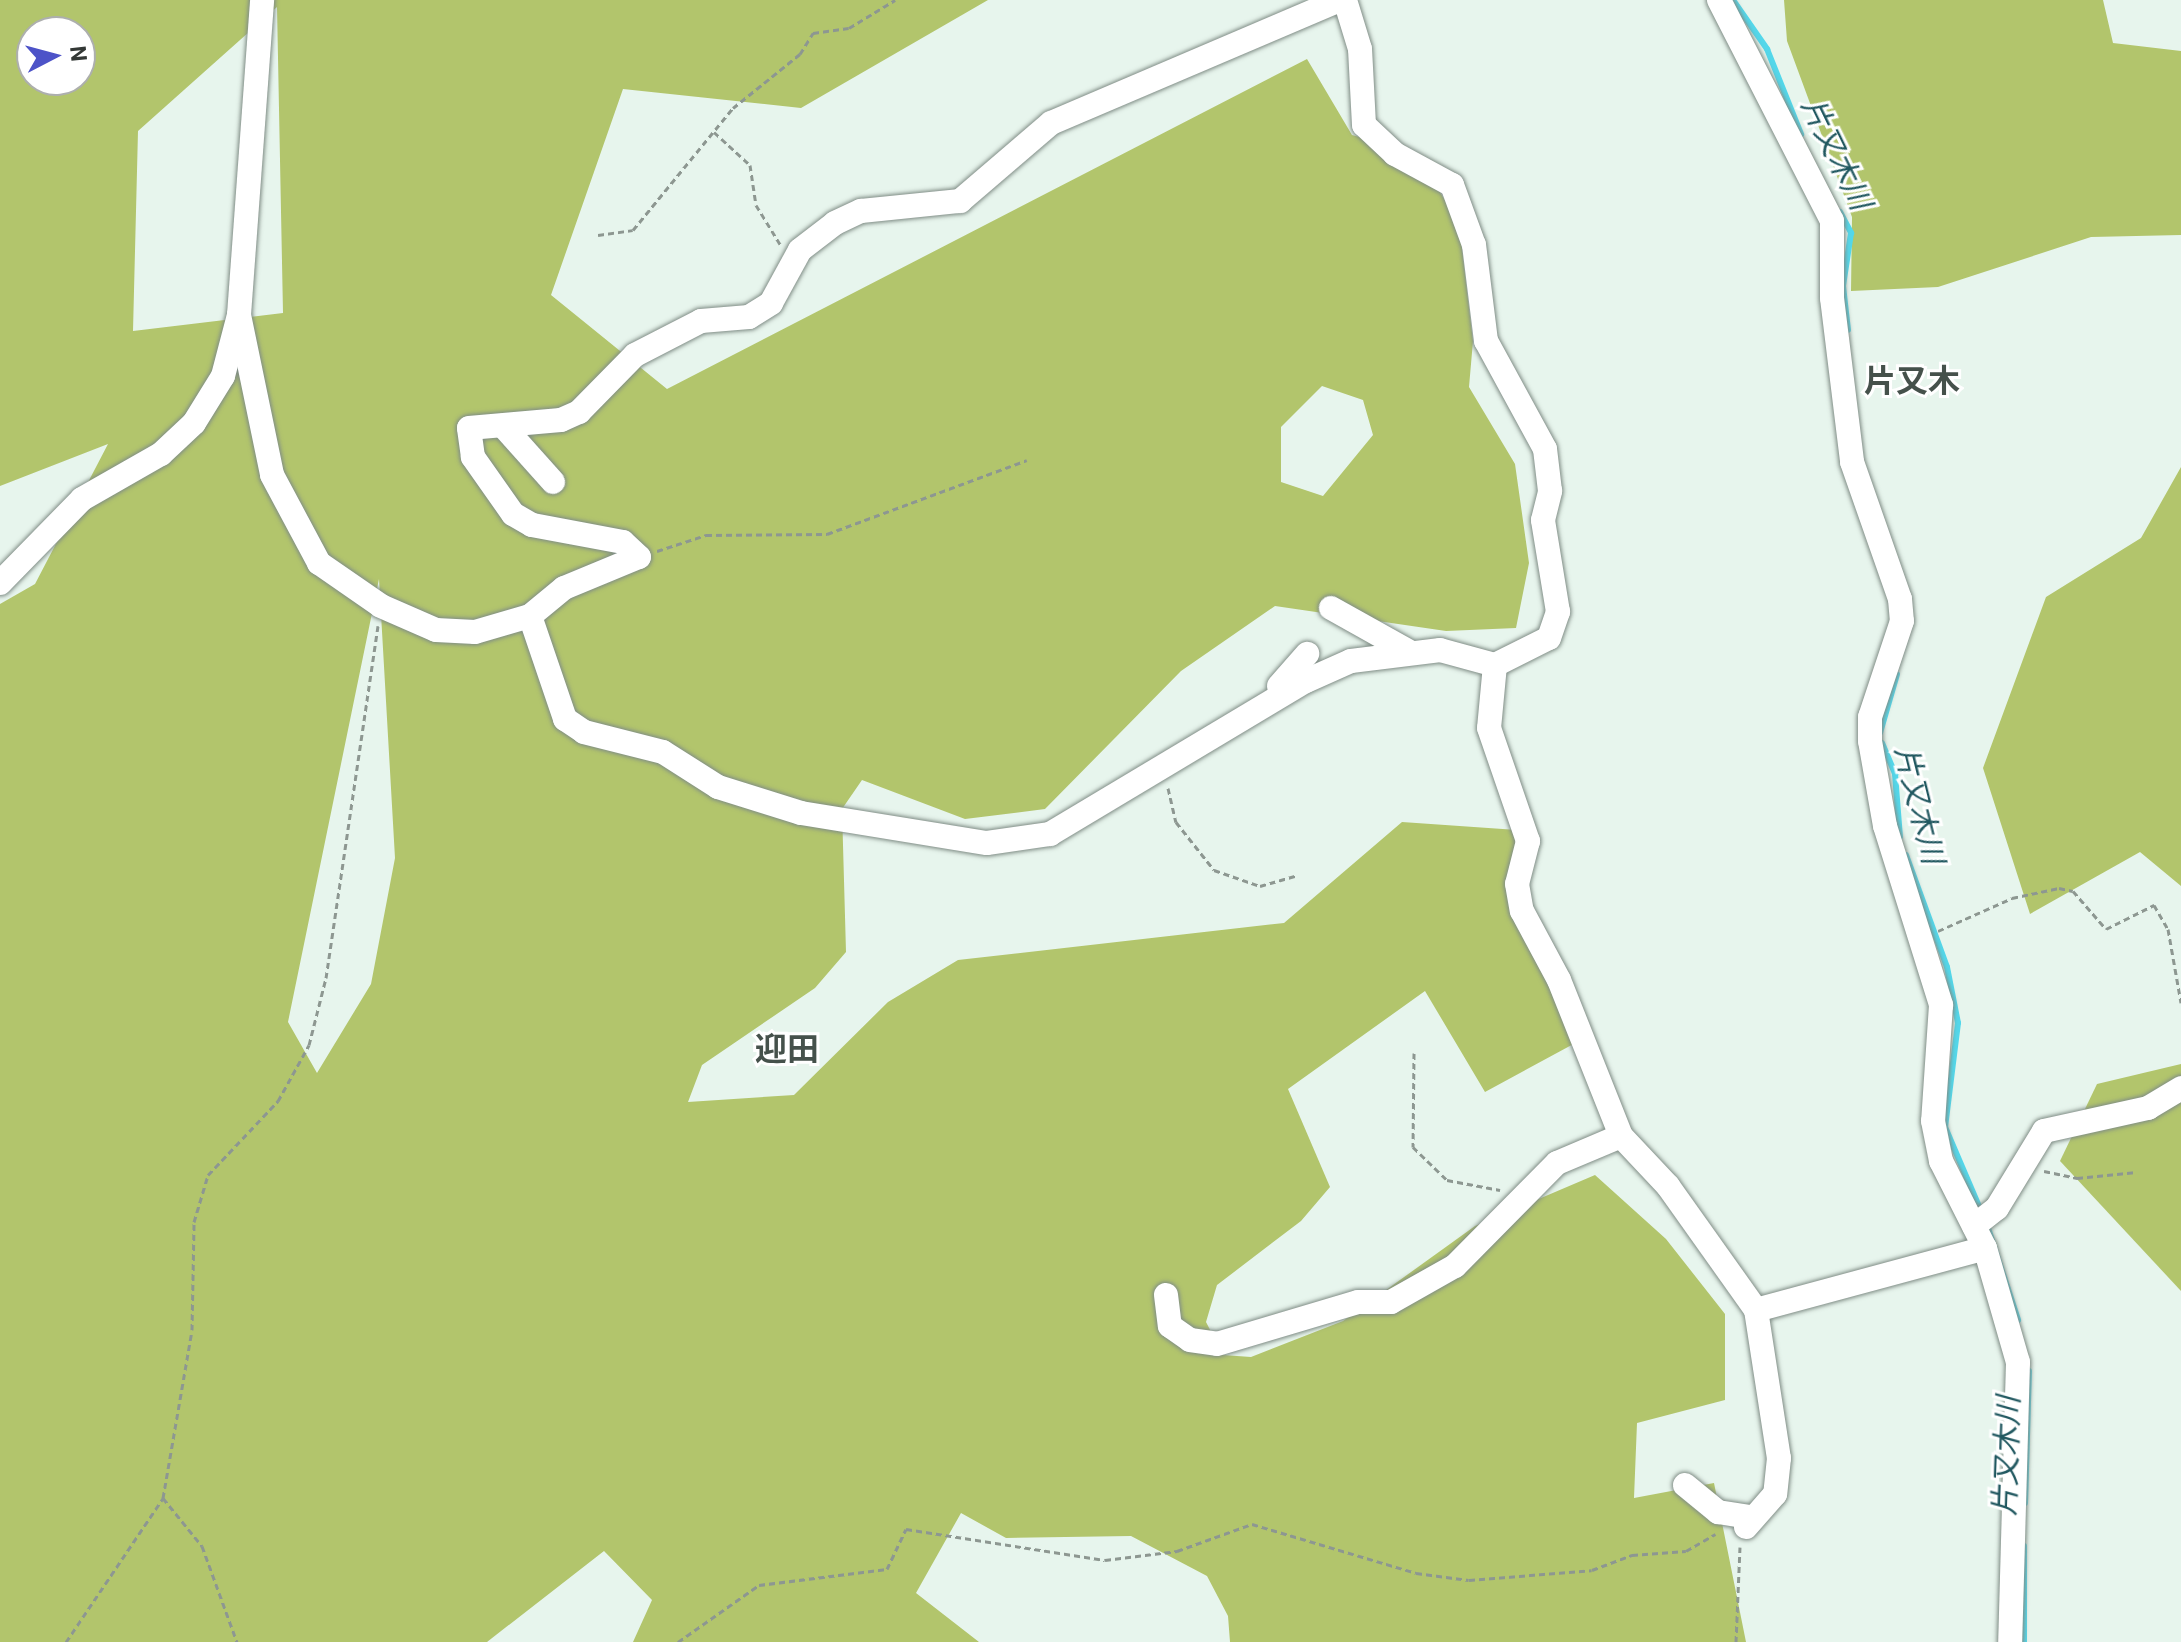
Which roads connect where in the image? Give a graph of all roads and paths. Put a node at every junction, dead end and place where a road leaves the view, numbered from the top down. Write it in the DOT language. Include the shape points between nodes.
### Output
graph roads {
  1 [pos="262,0"];
  2 [pos="895,0"];
  3 [pos="1343,0"];
  4 [pos="1719,0"];
  5 [pos="714,132"];
  6 [pos="598,235"];
  7 [pos="799,252"];
  8 [pos="239,315"];
  9 [pos="503,426"];
  10 [pos="1027,460"];
  11 [pos="553,482"];
  12 [pos="639,557"];
  13 [pos="0,583"];
  14 [pos="381,606"];
  15 [pos="1331,608"];
  16 [pos="530,616"];
  17 [pos="1408,651"];
  18 [pos="1307,654"];
  19 [pos="1495,665"];
  20 [pos="1264,707"];
  21 [pos="1166,768"];
  22 [pos="1296,876"];
  23 [pos="1944,929"];
  24 [pos="2181,1003"];
  25 [pos="1414,1053"];
  26 [pos="2181,1088"];
  27 [pos="1621,1136"];
  28 [pos="2030,1167"];
  29 [pos="2137,1172"];
  30 [pos="1527,1193"];
  31 [pos="1982,1227"];
  32 [pos="1166,1295"];
  33 [pos="1756,1310"];
  34 [pos="1685,1485"];
  35 [pos="163,1498"];
  36 [pos="1748,1522"];
  37 [pos="66,1642"];
  38 [pos="237,1642"];
  39 [pos="678,1642"];
  40 [pos="1736,1642"];
  41 [pos="2010,1642"];
  1 -- 8 [label="street"];
  2 -- 5 [label="path" via="849,28 813,33"];
  3 -- 7 [label="street" via="1051,123 960,201 861,211"];
  3 -- 19 [label="street" via="1360,49 1364,125 1395,154 1452,185 1474,245 1486,341 1551,467 1543,520 1555,628"];
  4 -- 31 [label="street" via="1832,221 1832,298 1852,462 1902,621 1870,717 1870,741 1885,826 1941,1005 1933,1121 1941,1161"];
  5 -- 6 [label="path" via="633,230"];
  5 -- 7 [label="path" via="750,165 756,205 771,234"];
  7 -- 9 [label="street" via="786,286 749,317 701,321 635,355 579,412 561,420"];
  8 -- 13 [label="street" via="223,376 194,423 161,454 82,499"];
  8 -- 14 [label="street" via="272,475 296,531 319,563"];
  9 -- 11 [label="street"];
  9 -- 12 [label="street" via="469,428 473,457 513,514 532,525 623,542"];
  10 -- 12 [label="path" via="827,534 706,535"];
  12 -- 16 [label="street" via="564,588"];
  14 -- 16 [label="street" via="436,630 475,632"];
  14 -- 35 [label="path" via="326,978 309,1045 278,1101 208,1175 194,1222 192,1330"];
  15 -- 17 [label="street"];
  16 -- 21 [label="street" via="559,707 584,732 663,752 718,787 841,822 987,843 1019,840 1050,834"];
  17 -- 19 [label="street" via="1440,650"];
  17 -- 20 [label="street" via="1351,661"];
  18 -- 20 [label="street"];
  19 -- 27 [label="street" via="1489,728 1528,841 1517,897"];
  20 -- 21 [label="street"];
  21 -- 22 [label="path" via="1176,822 1214,870 1260,886"];
  23 -- 24 [label="path" via="2012,898 2059,888 2073,891 2106,929 2154,905 2168,929"];
  25 -- 30 [label="path" via="1413,1147 1429,1168 1447,1180"];
  26 -- 28 [label="street" via="2148,1108 2044,1131"];
  27 -- 30 [label="street" via="1578,1149"];
  27 -- 33 [label="street" via="1668,1186"];
  28 -- 29 [label="path" via="2077,1178"];
  28 -- 31 [label="street"];
  30 -- 32 [label="street" via="1437,1281 1391,1302 1358,1302 1217,1344 1190,1340 1170,1326"];
  31 -- 33 [label="street"];
  31 -- 41 [label="street" via="2018,1362"];
  33 -- 36 [label="street" via="1779,1458 1768,1508"];
  34 -- 36 [label="street" via="1718,1512"];
  35 -- 37 [label="path"];
  35 -- 38 [label="path" via="202,1546"];
  36 -- 39 [label="path" via="1686,1551 1632,1555 1592,1570 1469,1580 1416,1573 1252,1524 1177,1551 1105,1560 906,1529 887,1569 759,1585"];
  36 -- 40 [label="path" via="1736,1561"];
}
